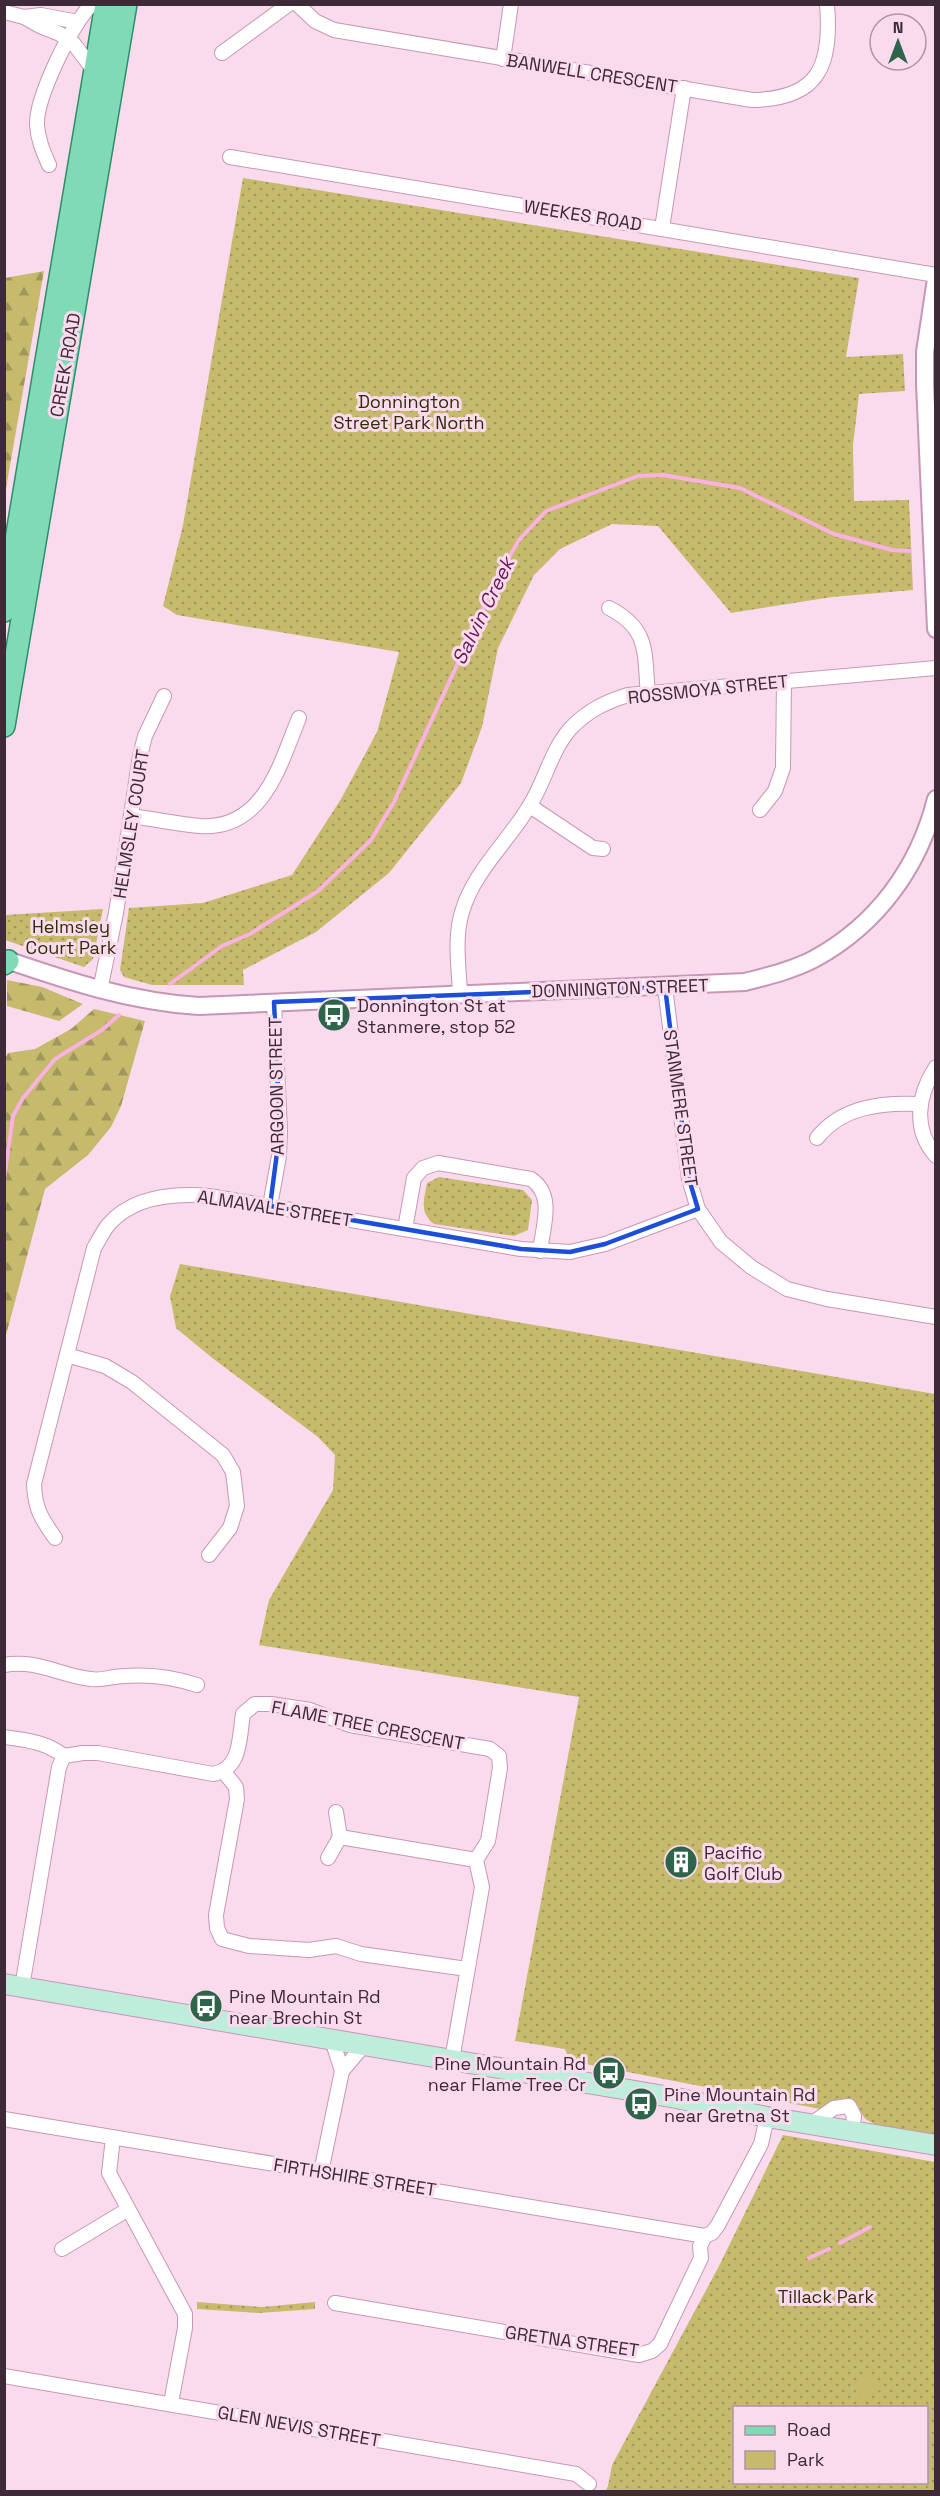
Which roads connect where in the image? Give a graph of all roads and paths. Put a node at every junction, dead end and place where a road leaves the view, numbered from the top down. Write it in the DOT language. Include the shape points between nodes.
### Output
graph roads {
  1 [pos="92,4"];
  2 [pos="106,4"];
  3 [pos="126,4"];
  4 [pos="289,4"];
  5 [pos="297,4"];
  6 [pos="511,4"];
  7 [pos="827,4"];
  8 [pos="4,12"];
  9 [pos="24,17"];
  10 [pos="78,22"];
  11 [pos="69,40"];
  12 [pos="222,53"];
  13 [pos="502,59"];
  14 [pos="95,72"];
  15 [pos="684,88"];
  16 [pos="230,157"];
  17 [pos="49,165"];
  18 [pos="662,228"];
  19 [pos="936,277"];
  20 [pos="930,383"];
  21 [pos="609,608"];
  22 [pos="4,611"];
  23 [pos="936,629"];
  24 [pos="936,668"];
  25 [pos="784,681"];
  26 [pos="648,694"];
  27 [pos="164,696"];
  28 [pos="299,718"];
  29 [pos="4,726"];
  30 [pos="936,799"];
  31 [pos="530,806"];
  32 [pos="760,810"];
  33 [pos="131,816"];
  34 [pos="603,849"];
  35 [pos="6,961"];
  36 [pos="664,987"];
  37 [pos="100,990"];
  38 [pos="460,994"];
  39 [pos="274,1002"];
  40 [pos="936,1067"];
  41 [pos="919,1104"];
  42 [pos="817,1138"];
  43 [pos="936,1156"];
  44 [pos="270,1206"];
  45 [pos="698,1209"];
  46 [pos="405,1229"];
  47 [pos="540,1251"];
  48 [pos="936,1317"];
  49 [pos="66,1355"];
  50 [pos="55,1538"];
  51 [pos="209,1555"];
  52 [pos="4,1665"];
  53 [pos="197,1685"];
  54 [pos="4,1737"];
  55 [pos="64,1756"];
  56 [pos="224,1772"];
  57 [pos="336,1812"];
  58 [pos="340,1837"];
  59 [pos="328,1858"];
  60 [pos="476,1860"];
  61 [pos="467,1969"];
  62 [pos="13,1986"];
  63 [pos="332,2040"];
  64 [pos="364,2045"];
  65 [pos="452,2060"];
  66 [pos="342,2071"];
  67 [pos="767,2117"];
  68 [pos="4,2119"];
  69 [pos="113,2138"];
  70 [pos="929,2144"];
  71 [pos="321,2172"];
  72 [pos="127,2210"];
  73 [pos="705,2236"];
  74 [pos="62,2249"];
  75 [pos="335,2303"];
  76 [pos="4,2376"];
  77 [pos="171,2403"];
  78 [pos="590,2484"];
  1 -- 10 [label="street"];
  2 -- 14 [label="main road, CREEK ROAD"];
  3 -- 29 [label="main road, CREEK ROAD"];
  4 -- 12 [label="street"];
  5 -- 13 [label="street, BANWELL CRESCENT" via="315,21 334,30"];
  6 -- 13 [label="street"];
  7 -- 15 [label="street, BANWELL CRESCENT" via="827,54 817,75 802,89 777,100 752,100"];
  8 -- 9 [label="street"];
  9 -- 10 [label="street" via="41,15"];
  9 -- 11 [label="street"];
  10 -- 11 [label="street"];
  11 -- 14 [label="street"];
  11 -- 17 [label="street" via="37,117 40,145"];
  13 -- 15 [label="street, BANWELL CRESCENT"];
  14 -- 22 [label="main road, CREEK ROAD"];
  15 -- 18 [label="street"];
  16 -- 18 [label="street, WEEKES ROAD"];
  18 -- 19 [label="street, WEEKES ROAD"];
  19 -- 20 [label="street" via="925,352"];
  20 -- 23 [label="street"];
  21 -- 26 [label="street" via="626,616 638,629"];
  24 -- 25 [label="street, ROSSMOYA STREET"];
  25 -- 26 [label="street, ROSSMOYA STREET"];
  25 -- 32 [label="street" via="783,768 775,791"];
  26 -- 31 [label="street, ROSSMOYA STREET" via="609,701 588,712 569,730"];
  27 -- 33 [label="street, HELMSLEY COURT" via="140,756"];
  28 -- 33 [label="street" via="272,785 260,802 246,812 228,822 203,826"];
  30 -- 36 [label="street, DONNINGTON STREET" via="923,842 902,880 871,917 845,939 814,959 778,974 745,982"];
  31 -- 34 [label="street" via="593,848"];
  31 -- 38 [label="street, ROSSMOYA STREET" via="466,899 458,939"];
  33 -- 37 [label="street, HELMSLEY COURT"];
  35 -- 37 [label="street, DONNINGTON STREET"];
  36 -- 38 [label="street, DONNINGTON STREET"];
  36 -- 45 [label="street, STANMERE STREET" via="689,1179"];
  37 -- 39 [label="street, DONNINGTON STREET" via="179,1005"];
  38 -- 39 [label="street, DONNINGTON STREET"];
  39 -- 44 [label="street, ARGOON STREET" via="280,1130"];
  40 -- 41 [label="street" via="924,1085"];
  41 -- 42 [label="street" via="869,1106 828,1124"];
  41 -- 43 [label="street" via="924,1133"];
  44 -- 46 [label="street, ALMAVALE STREET"];
  44 -- 49 [label="street, ALMAVALE STREET" via="182,1194 157,1197 131,1207 110,1224 94,1248"];
  45 -- 47 [label="street, ALMAVALE STREET" via="604,1244 570,1252"];
  45 -- 48 [label="street, STANMERE STREET" via="721,1242 750,1267 787,1289"];
  46 -- 47 [label="street, ALMAVALE STREET"];
  46 -- 47 [label="street" via="414,1178 423,1168 438,1163 531,1179 541,1186 546,1197"];
  49 -- 50 [label="street, ALMAVALE STREET" via="34,1484 35,1505"];
  49 -- 51 [label="street" via="105,1366 132,1382 223,1455 233,1472 237,1506 230,1528"];
  52 -- 53 [label="street" via="45,1666 92,1680 149,1675"];
  54 -- 55 [label="street" via="41,1743"];
  55 -- 56 [label="street" via="98,1752 213,1774"];
  55 -- 62 [label="street"];
  56 -- 60 [label="street, FLAME TREE CRESCENT" via="235,1758 243,1714 255,1704 310,1710 350,1725 490,1749 499,1756 500,1768 488,1841"];
  56 -- 61 [label="street" via="236,1787 237,1799 216,1915 222,1938 249,1946 309,1950 336,1946 361,1954"];
  57 -- 58 [label="street"];
  58 -- 59 [label="street"];
  58 -- 60 [label="street"];
  60 -- 61 [label="street" via="482,1887"];
  61 -- 65 [label="street"];
  62 -- 63 [label="main road"];
  63 -- 64 [label="main road"];
  63 -- 66 [label="street"];
  64 -- 65 [label="main road"];
  64 -- 66 [label="street"];
  65 -- 67 [label="main road"];
  66 -- 71 [label="street"];
  67 -- 70 [label="main road"];
  67 -- 73 [label="street, GRETNA STREET" via="761,2144 718,2225"];
  68 -- 69 [label="street, FIRTHSHIRE STREET"];
  69 -- 71 [label="street, FIRTHSHIRE STREET"];
  69 -- 72 [label="street" via="109,2173"];
  71 -- 73 [label="street, FIRTHSHIRE STREET"];
  72 -- 74 [label="street"];
  72 -- 77 [label="street" via="185,2314"];
  73 -- 75 [label="street, GRETNA STREET" via="700,2246 701,2258 660,2344 639,2355"];
  76 -- 77 [label="street, GLEN NEVIS STREET"];
  77 -- 78 [label="street, GLEN NEVIS STREET" via="576,2474"];
}
